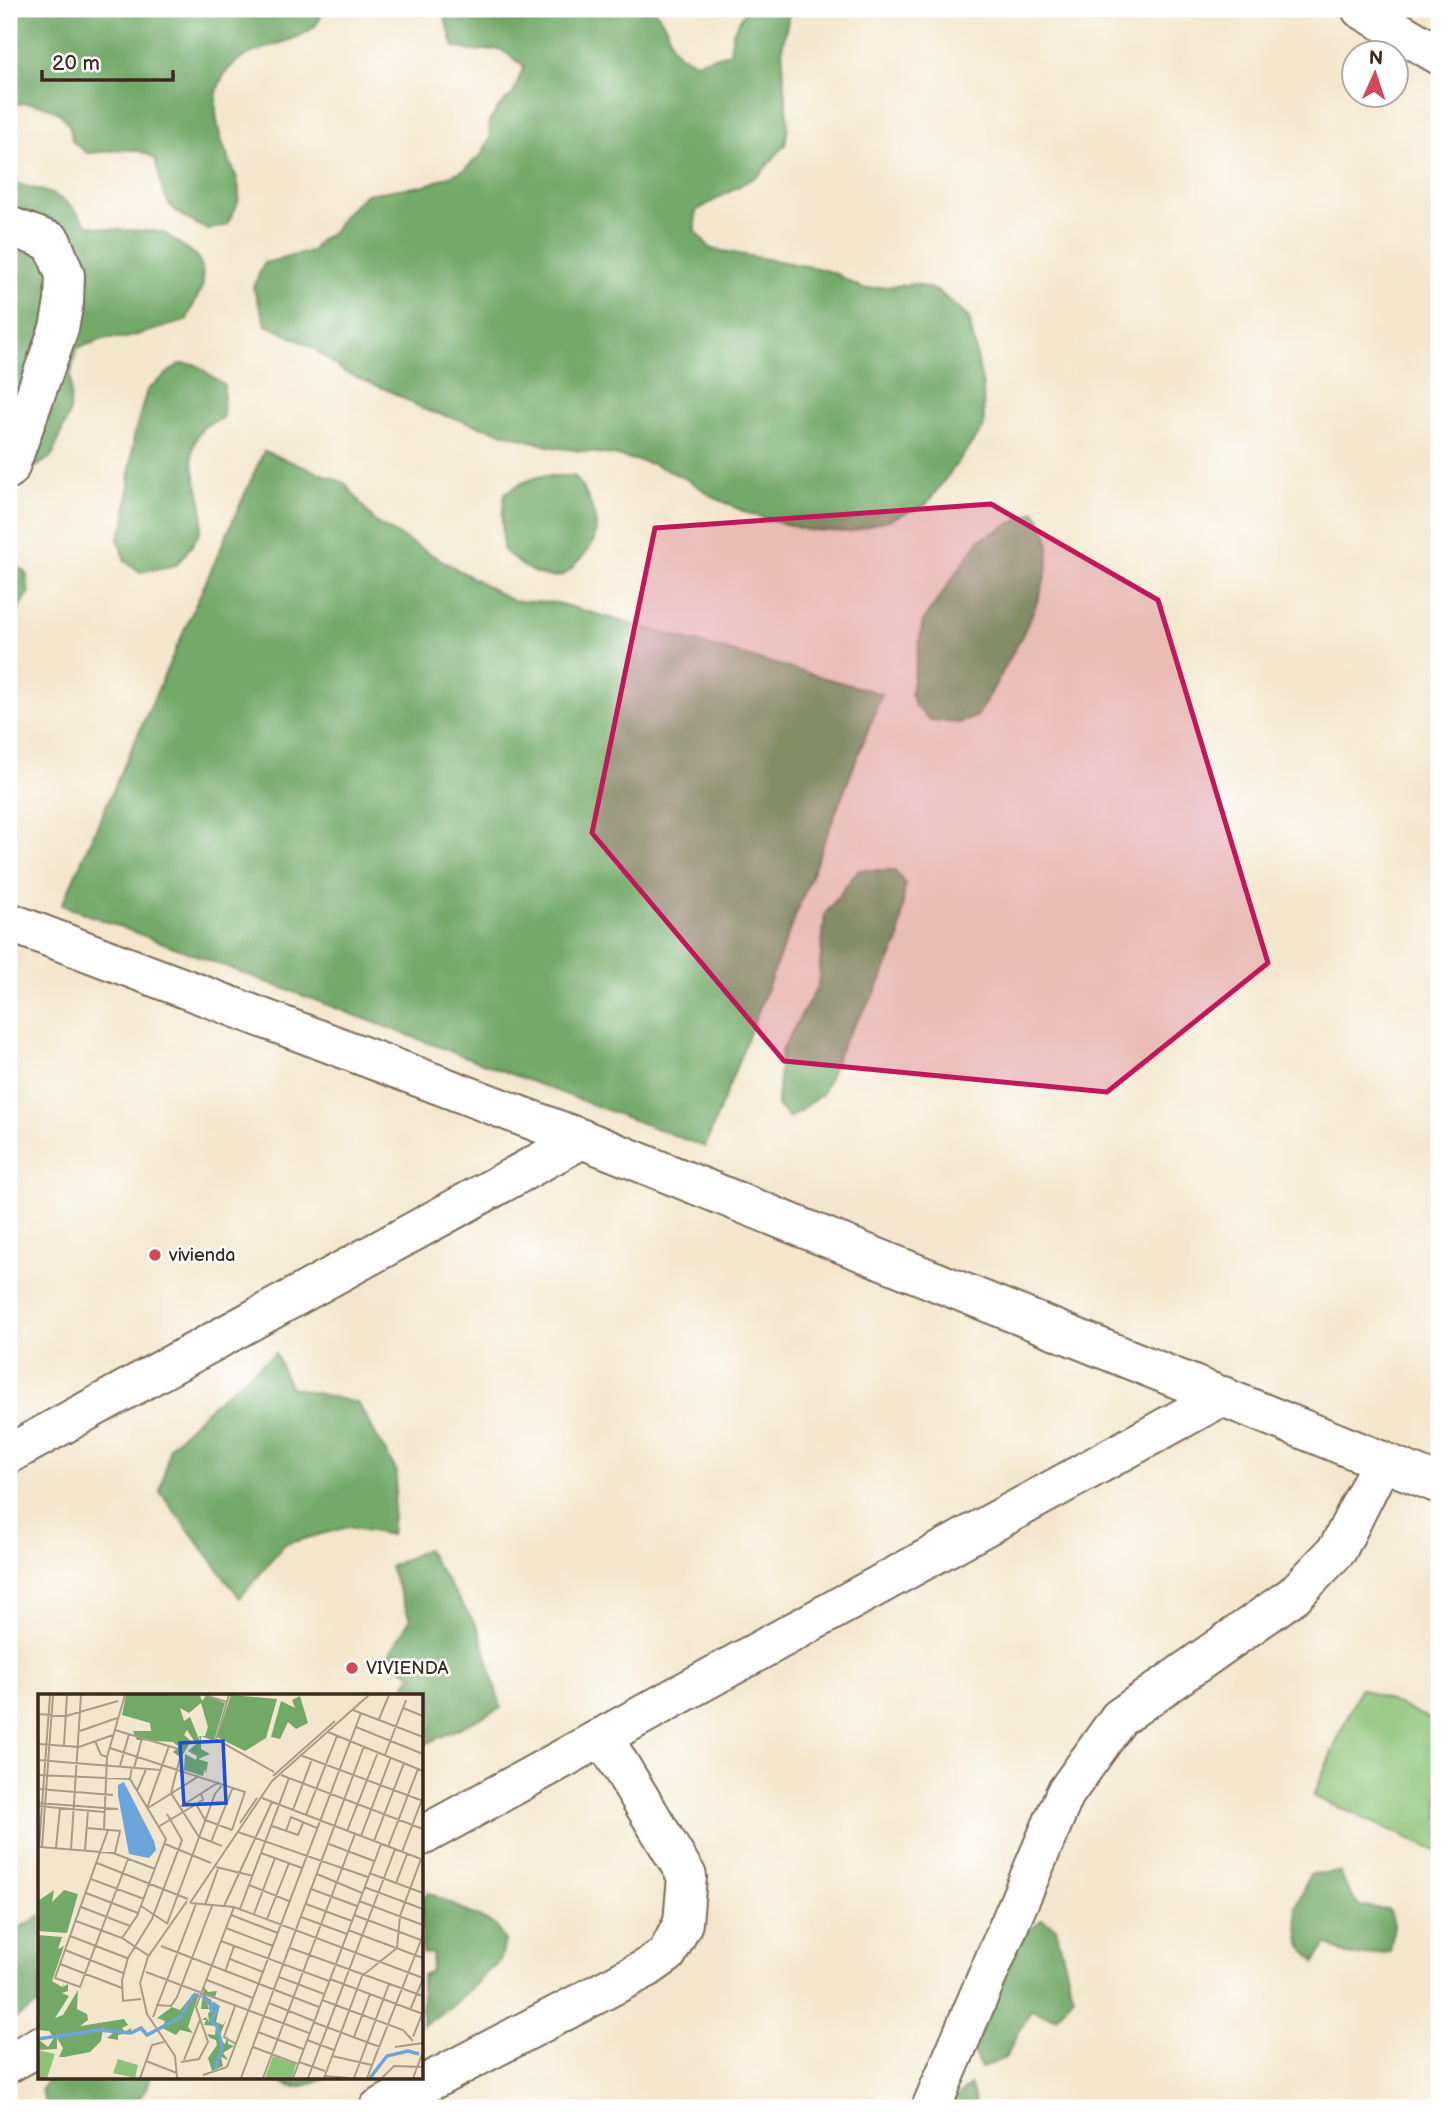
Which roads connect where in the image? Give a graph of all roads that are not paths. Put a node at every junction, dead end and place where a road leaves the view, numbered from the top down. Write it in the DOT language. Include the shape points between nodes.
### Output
graph roads {
  1 [pos="1361,9"];
  2 [pos="1439,55"];
  3 [pos="9,226"];
  4 [pos="9,469"];
  5 [pos="9,922"];
  6 [pos="582,1139"];
  7 [pos="1223,1396"];
  8 [pos="9,1454"];
  9 [pos="1382,1461"];
  10 [pos="1439,1484"];
  11 [pos="603,1737"];
  12 [pos="424,1835"];
  13 [pos="38,2047"];
  14 [pos="9,2063"];
  15 [pos="398,2104"];
  16 [pos="931,2108"];
  1 -- 2 [label="street"];
  3 -- 4 [label="street" via="52,242 65,275 59,328"];
  5 -- 6 [label="street"];
  6 -- 7 [label="street"];
  6 -- 8 [label="street"];
  7 -- 9 [label="street"];
  7 -- 11 [label="street"];
  9 -- 10 [label="street"];
  9 -- 16 [label="street" via="1338,1549 1294,1595 1119,1718 1065,1794"];
  11 -- 12 [label="street"];
  11 -- 15 [label="street" via="687,1876 683,1923 667,1954"];
  13 -- 14 [label="street"];
}
